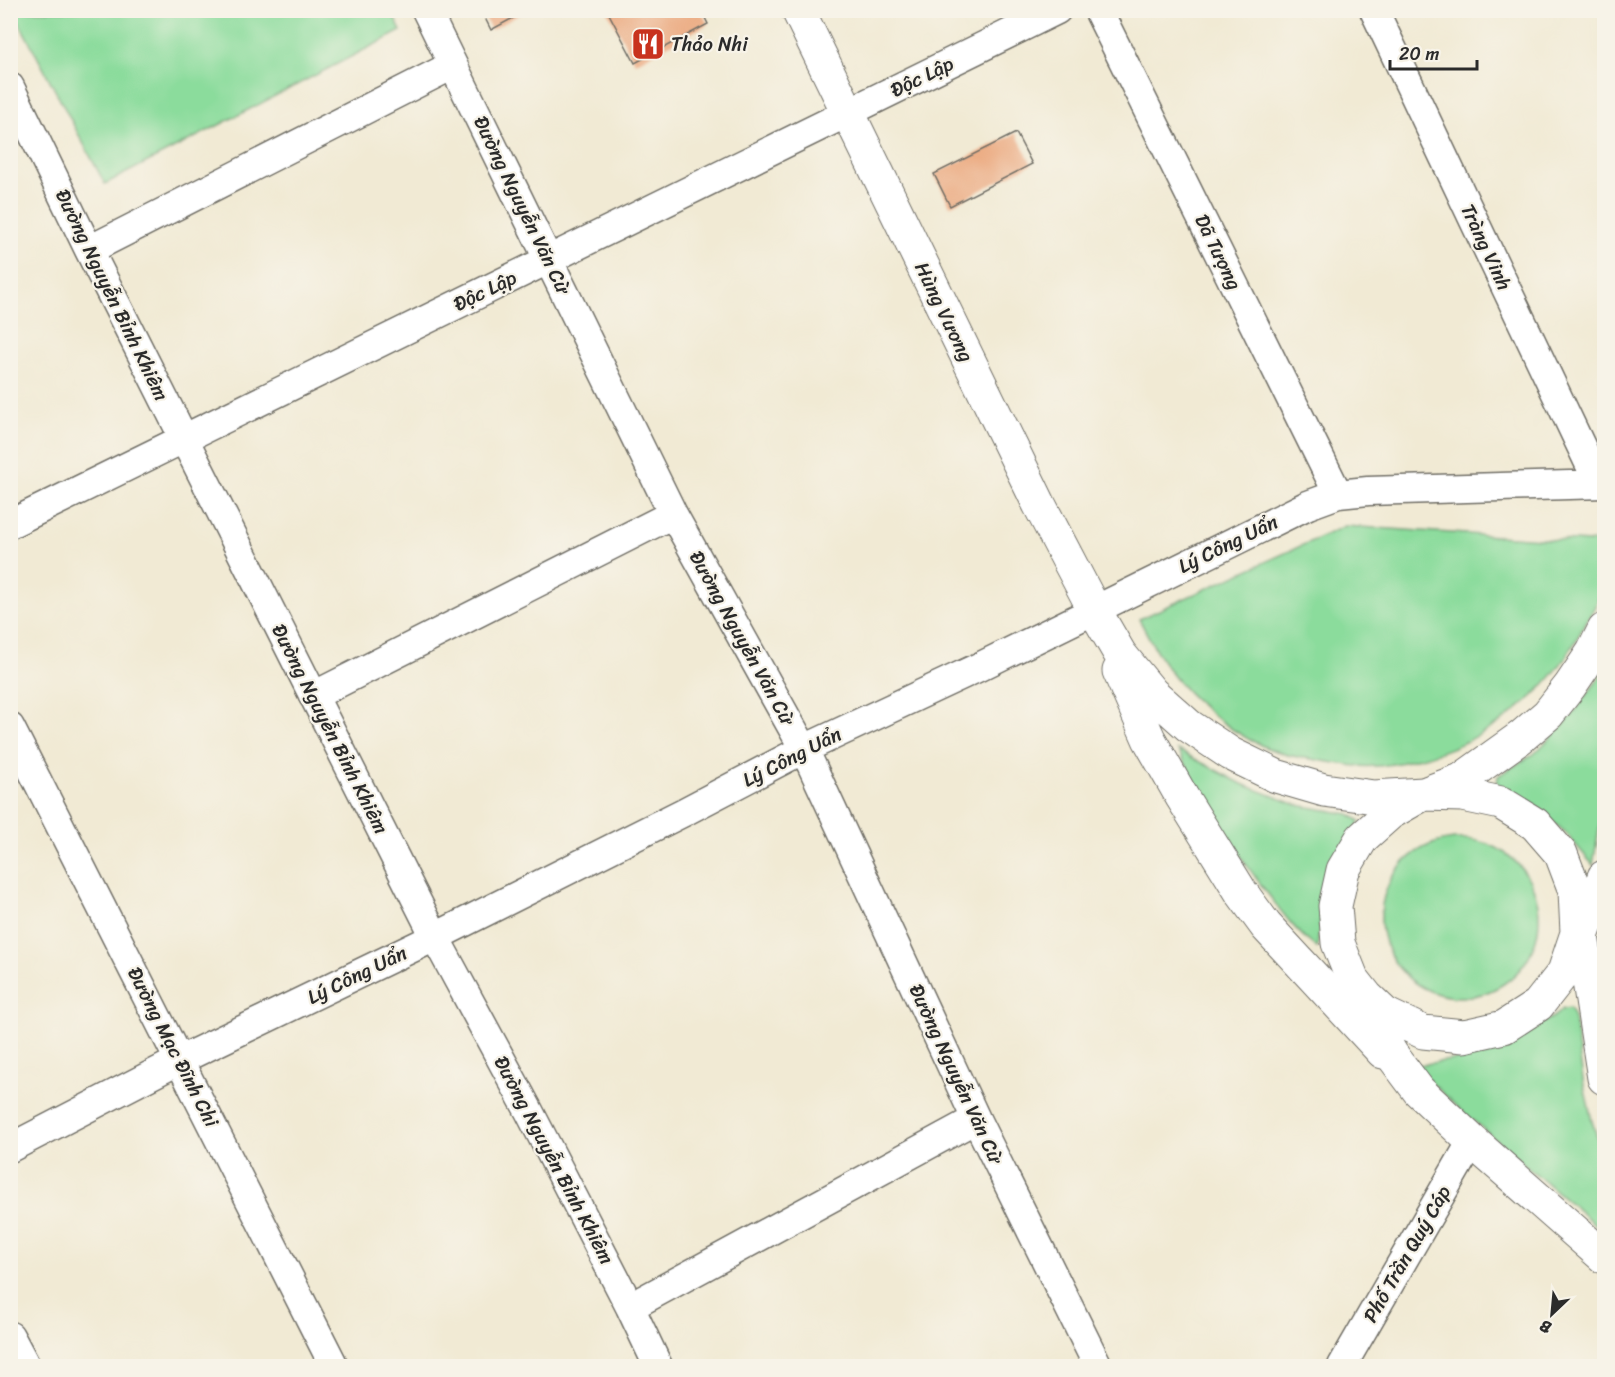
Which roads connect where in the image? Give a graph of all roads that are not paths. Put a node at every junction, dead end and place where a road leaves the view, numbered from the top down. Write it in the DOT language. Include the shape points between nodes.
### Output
graph roads {
  1 [pos="426,10"];
  2 [pos="798,10"];
  3 [pos="1057,10"];
  4 [pos="1098,10"];
  5 [pos="1374,10"];
  6 [pos="453,65"];
  7 [pos="10,87"];
  8 [pos="848,113"];
  9 [pos="89,250"];
  10 [pos="549,260"];
  11 [pos="184,439"];
  12 [pos="1602,484"];
  13 [pos="1338,494"];
  14 [pos="673,514"];
  15 [pos="10,524"];
  16 [pos="1095,610"];
  17 [pos="1605,630"];
  18 [pos="313,696"];
  19 [pos="10,727"];
  20 [pos="804,749"];
  21 [pos="1423,794"];
  22 [pos="1605,877"];
  23 [pos="1575,891"];
  24 [pos="1266,926"];
  25 [pos="1582,936"];
  26 [pos="435,937"];
  27 [pos="1564,972"];
  28 [pos="1366,996"];
  29 [pos="1605,1011"];
  30 [pos="180,1060"];
  31 [pos="1603,1072"];
  32 [pos="1419,1090"];
  33 [pos="976,1119"];
  34 [pos="1472,1141"];
  35 [pos="10,1148"];
  36 [pos="1605,1257"];
  37 [pos="630,1307"];
  38 [pos="10,1336"];
  39 [pos="1087,1363"];
  40 [pos="26,1366"];
  41 [pos="334,1366"];
  42 [pos="658,1366"];
  43 [pos="1342,1366"];
  1 -- 6 [label="street, Đường Nguyễn Văn Cừ"];
  2 -- 8 [label="main road, Hùng Vương"];
  3 -- 8 [label="street, Độc Lập"];
  4 -- 13 [label="street, Dã Tượng"];
  5 -- 12 [label="street, Tràng Vinh"];
  6 -- 9 [label="street"];
  6 -- 10 [label="street, Đường Nguyễn Văn Cừ"];
  7 -- 9 [label="street, Đường Nguyễn Bỉnh Khiêm"];
  8 -- 10 [label="street, Độc Lập"];
  8 -- 16 [label="main road, Hùng Vương"];
  9 -- 11 [label="street, Đường Nguyễn Bỉnh Khiêm"];
  10 -- 11 [label="street, Độc Lập"];
  10 -- 14 [label="street, Đường Nguyễn Văn Cừ"];
  11 -- 15 [label="street, Độc Lập"];
  11 -- 18 [label="street, Đường Nguyễn Bỉnh Khiêm"];
  12 -- 13 [label="street, Lý Công Uẩn"];
  13 -- 16 [label="street, Lý Công Uẩn" via="1278,519"];
  14 -- 18 [label="street"];
  14 -- 20 [label="street, Đường Nguyễn Văn Cừ"];
  16 -- 20 [label="street, Lý Công Uẩn"];
  16 -- 21 [label="main road" via="1120,654 1152,693 1189,726 1231,754 1276,776 1324,790 1374,797"];
  16 -- 24 [label="main road" via="1149,739 1241,892"];
  17 -- 21 [label="main road" via="1548,714 1461,780"];
  18 -- 26 [label="street, Đường Nguyễn Bỉnh Khiêm"];
  19 -- 30 [label="street, Đường Mạc Đĩnh Chi"];
  20 -- 26 [label="street, Lý Công Uẩn"];
  20 -- 33 [label="street, Đường Nguyễn Văn Cừ"];
  21 -- 23 [label="main road" via="1463,795 1502,803 1535,824 1561,854"];
  21 -- 28 [label="main road" via="1390,813 1362,838 1343,870 1335,906 1338,943"];
  22 -- 25 [label="main road"];
  23 -- 25 [label="main road"];
  23 -- 27 [label="main road" via="1577,933"];
  24 -- 28 [label="main road" via="1310,963"];
  24 -- 32 [label="main road"];
  25 -- 27 [label="main road"];
  25 -- 31 [label="main road"];
  26 -- 30 [label="street, Lý Công Uẩn"];
  26 -- 37 [label="street, Đường Nguyễn Bỉnh Khiêm"];
  27 -- 28 [label="main road" via="1538,1005 1504,1027 1464,1036 1423,1032"];
  28 -- 32 [label="main road" via="1372,1023"];
  29 -- 31 [label="main road"];
  30 -- 35 [label="street, Lý Công Uẩn"];
  30 -- 41 [label="street, Đường Mạc Đĩnh Chi"];
  32 -- 34 [label="main road"];
  33 -- 37 [label="street"];
  33 -- 39 [label="street, Đường Nguyễn Văn Cừ"];
  34 -- 36 [label="main road"];
  34 -- 43 [label="street, Phố Trần Quý Cáp"];
  37 -- 42 [label="street, Đường Nguyễn Bỉnh Khiêm"];
  38 -- 40 [label="street"];
}
